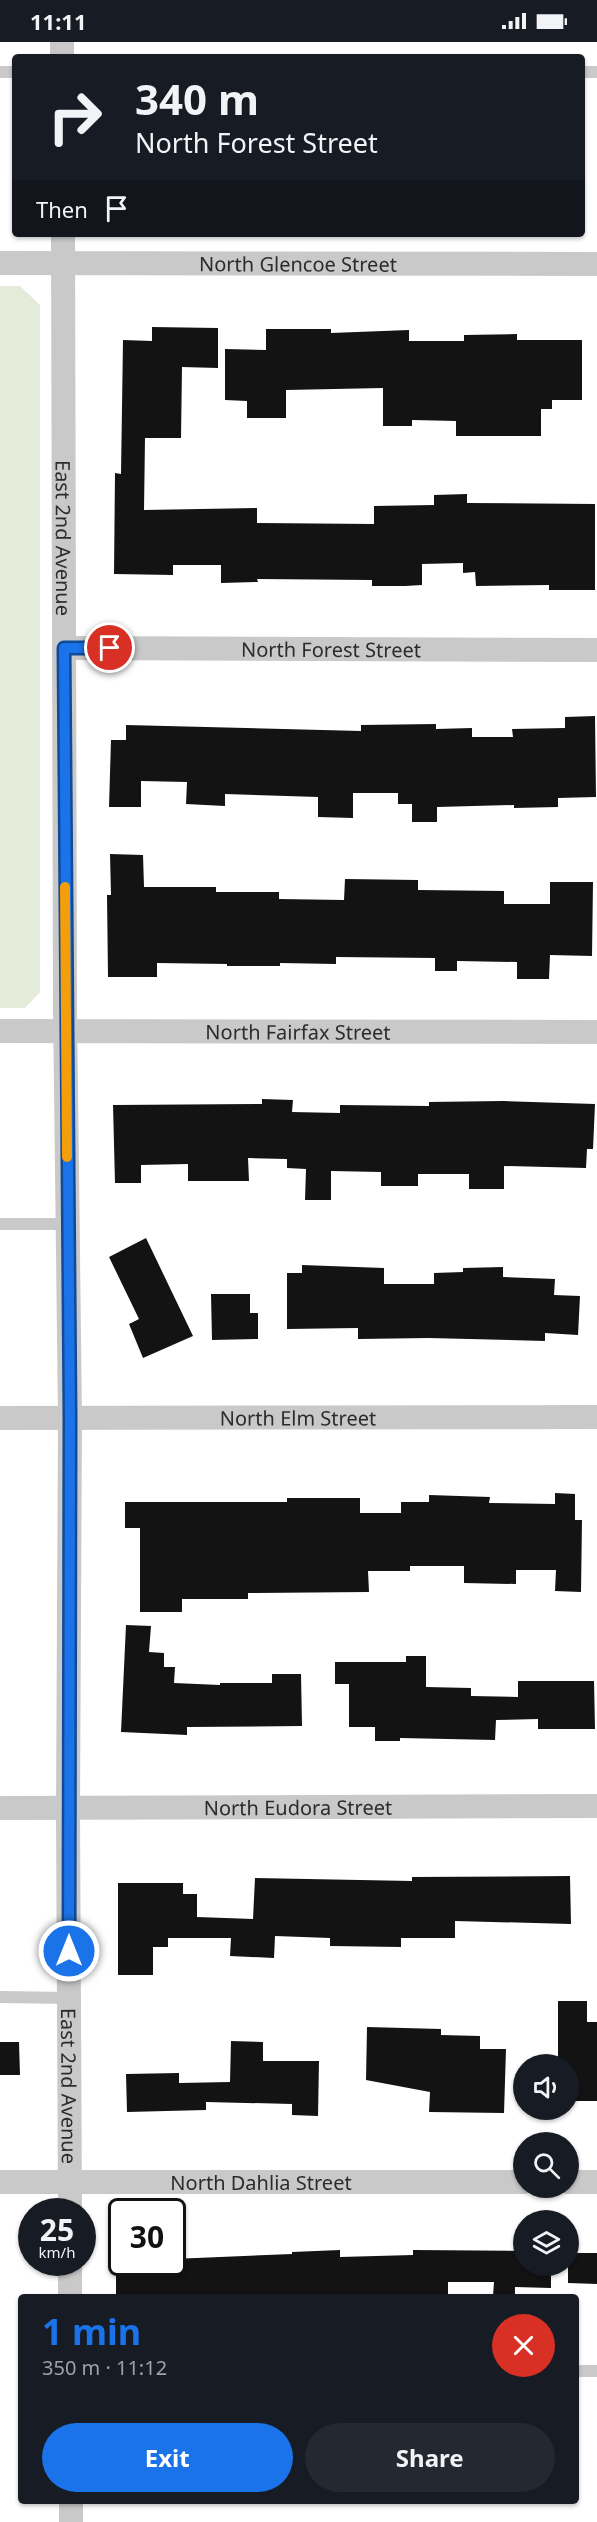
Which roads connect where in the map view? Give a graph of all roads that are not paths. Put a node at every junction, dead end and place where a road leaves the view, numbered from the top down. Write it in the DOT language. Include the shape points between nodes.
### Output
graph roads {
  1 [pos="63,237"];
  2 [pos="0,263"];
  3 [pos="63,263"];
  4 [pos="597,264"];
  5 [pos="64,648"];
  6 [pos="597,650"];
  7 [pos="0,1031"];
  8 [pos="66,1031"];
  9 [pos="597,1032"];
  10 [pos="0,1224"];
  11 [pos="68,1224"];
  12 [pos="597,1417"];
  13 [pos="0,1418"];
  14 [pos="70,1418"];
  15 [pos="597,1806"];
  16 [pos="0,1808"];
  17 [pos="68,1809"];
  18 [pos="0,1997"];
  19 [pos="69,1998"];
  20 [pos="0,2182"];
  21 [pos="70,2182"];
  22 [pos="513,2182"];
  23 [pos="579,2182"];
  24 [pos="597,2182"];
  25 [pos="70,2198"];
  26 [pos="70,2276"];
  27 [pos="70,2294"];
  28 [pos="579,2371"];
  29 [pos="597,2371"];
  30 [pos="71,2504"];
  31 [pos="71,2522"];
  1 -- 3 [label="street, East 2nd Avenue"];
  2 -- 3 [label="street, North Glencoe Street"];
  3 -- 4 [label="street, North Glencoe Street"];
  3 -- 5 [label="street, East 2nd Avenue"];
  5 -- 6 [label="street, North Forest Street"];
  5 -- 8 [label="street, East 2nd Avenue"];
  7 -- 8 [label="street, North Fairfax Street"];
  8 -- 9 [label="street, North Fairfax Street"];
  8 -- 11 [label="street, East 2nd Avenue"];
  10 -- 11 [label="lane"];
  11 -- 14 [label="street, East 2nd Avenue"];
  12 -- 14 [label="street, North Elm Street"];
  13 -- 14 [label="street, North Elm Street"];
  14 -- 17 [label="street, East 2nd Avenue"];
  15 -- 17 [label="street, North Eudora Street"];
  16 -- 17 [label="street, North Eudora Street"];
  17 -- 19 [label="street, East 2nd Avenue"];
  18 -- 19 [label="lane"];
  19 -- 21 [label="street, East 2nd Avenue"];
  20 -- 21 [label="street, North Dahlia Street"];
  21 -- 22 [label="street, North Dahlia Street"];
  21 -- 25 [label="street, East 2nd Avenue"];
  23 -- 24 [label="street"];
  26 -- 27 [label="street"];
  28 -- 29 [label="lane"];
  30 -- 31 [label="street"];
}
